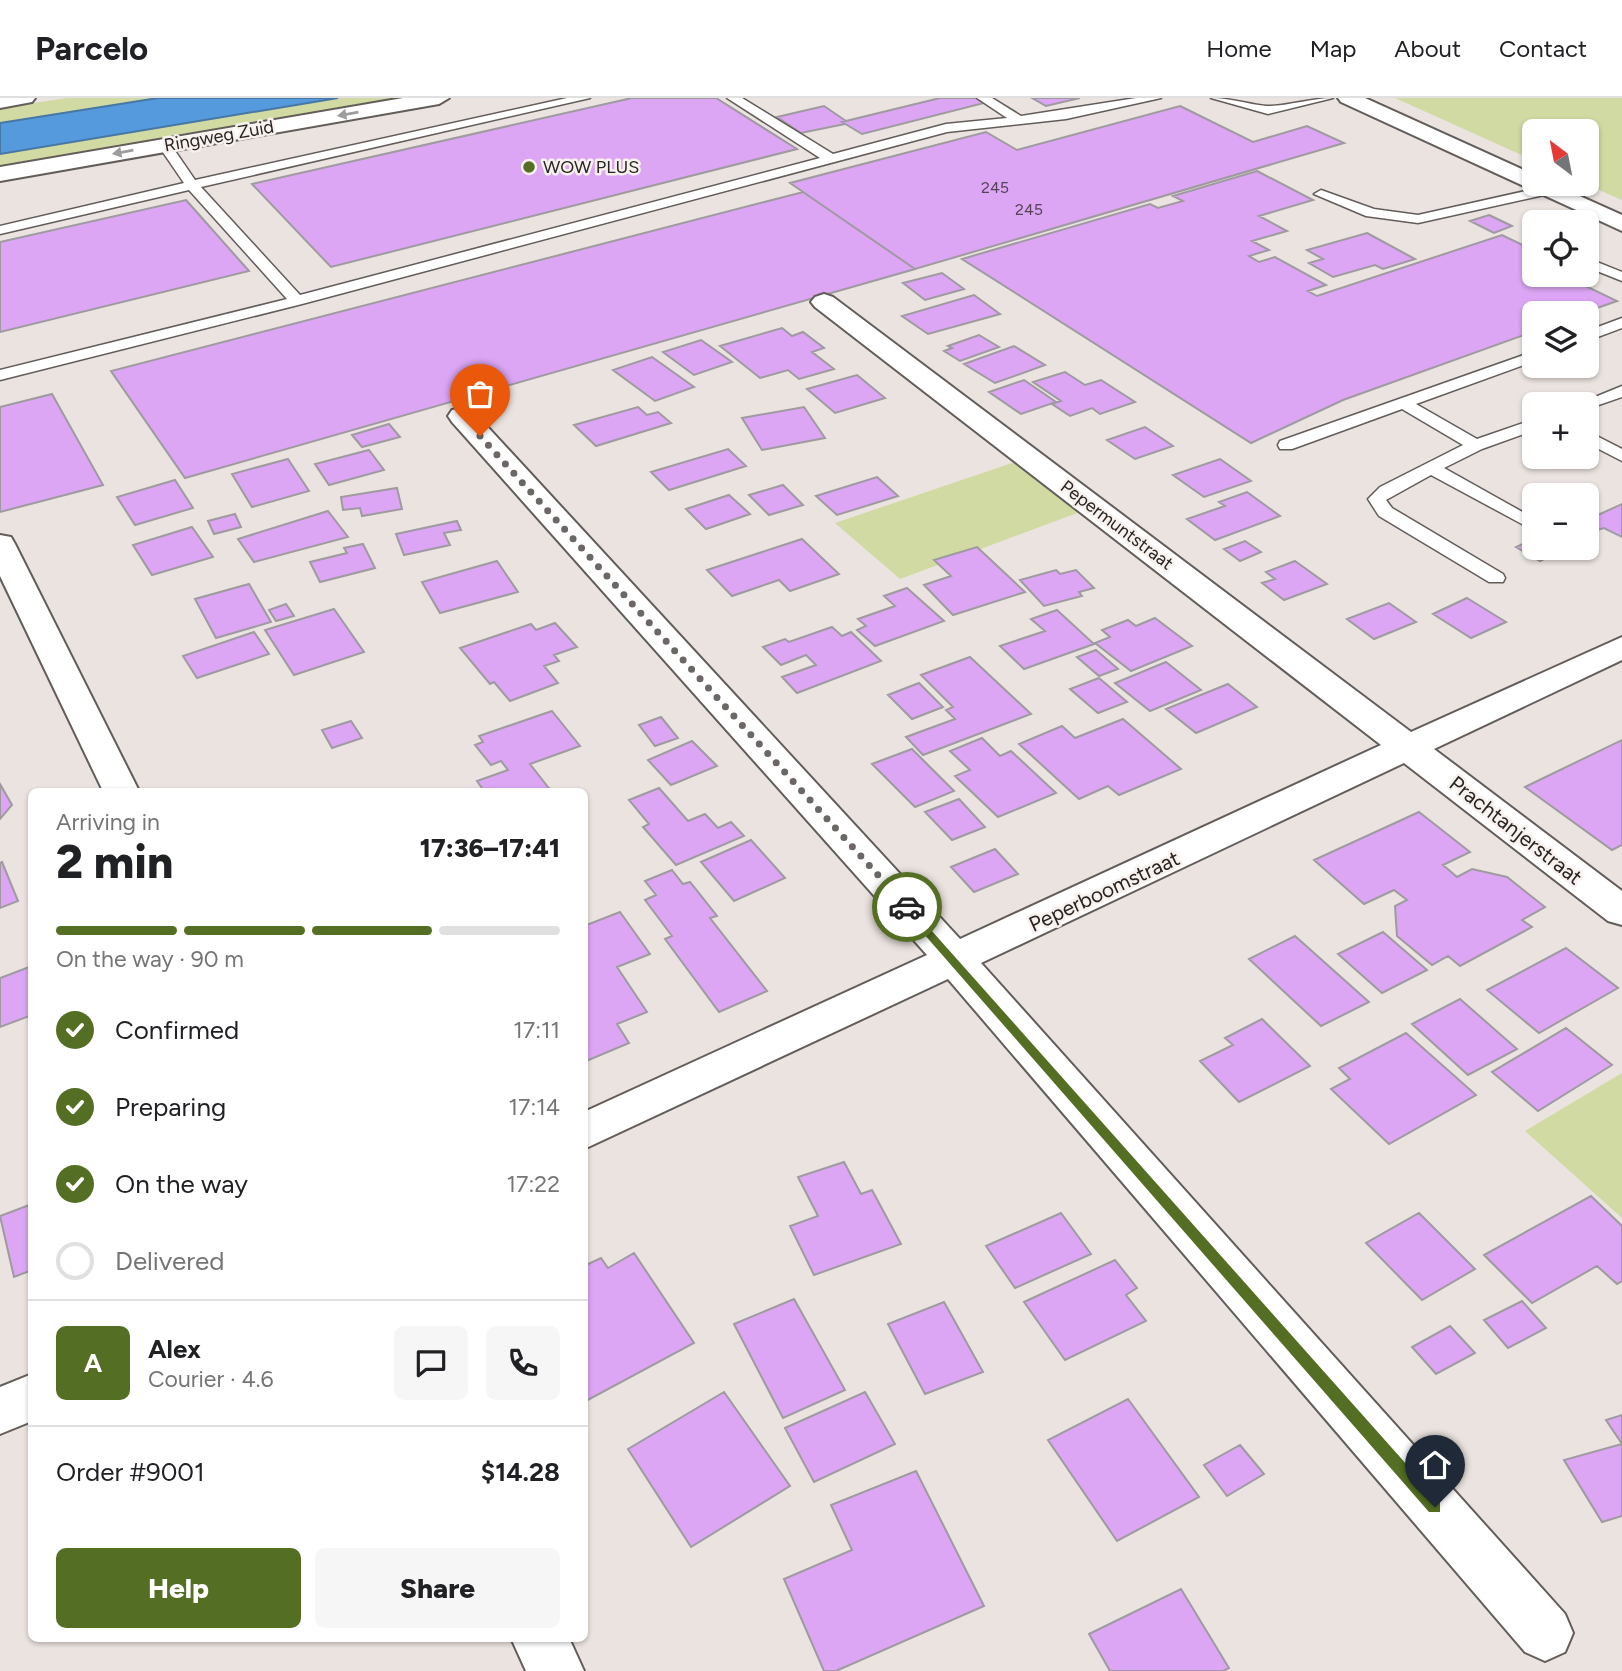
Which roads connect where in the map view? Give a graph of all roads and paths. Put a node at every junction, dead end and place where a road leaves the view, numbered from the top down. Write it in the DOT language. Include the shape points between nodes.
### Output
graph roads {
  1 [pos="25,98"];
  2 [pos="439,98"];
  3 [pos="584,98"];
  4 [pos="733,98"];
  5 [pos="983,98"];
  6 [pos="1155,98"];
  7 [pos="1217,98"];
  8 [pos="1327,98"];
  9 [pos="1348,98"];
  10 [pos="0,102"];
  11 [pos="1016,118"];
  12 [pos="164,145"];
  13 [pos="828,157"];
  14 [pos="0,174"];
  15 [pos="1522,178"];
  16 [pos="192,186"];
  17 [pos="1321,194"];
  18 [pos="1522,196"];
  19 [pos="1562,196"];
  20 [pos="1619,220"];
  21 [pos="0,230"];
  22 [pos="1599,267"];
  23 [pos="1622,277"];
  24 [pos="297,301"];
  25 [pos="824,302"];
  26 [pos="1622,323"];
  27 [pos="1599,332"];
  28 [pos="1522,361"];
  29 [pos="0,375"];
  30 [pos="1622,391"];
  31 [pos="1599,399"];
  32 [pos="1403,403"];
  33 [pos="461,416"];
  34 [pos="1522,429"];
  35 [pos="1599,443"];
  36 [pos="1286,445"];
  37 [pos="1476,445"];
  38 [pos="1622,456"];
  39 [pos="1431,468"];
  40 [pos="1522,519"];
  41 [pos="0,544"];
  42 [pos="1496,578"];
  43 [pos="1622,648"];
  44 [pos="1410,748"];
  45 [pos="120,788"];
  46 [pos="1622,911"];
  47 [pos="955,960"];
  48 [pos="588,1130"];
  49 [pos="28,1398"];
  50 [pos="0,1411"];
  51 [pos="1545,1633"];
  52 [pos="541,1642"];
  53 [pos="556,1671"];
  1 -- 10 [label="street"];
  2 -- 12 [label="street, Ringweg Zuid, one-way"];
  3 -- 16 [label="lane"];
  4 -- 13 [label="lane"];
  5 -- 11 [label="lane"];
  6 -- 11 [label="lane" via="1066,115"];
  7 -- 8 [label="lane" via="1268,110"];
  9 -- 15 [label="street"];
  11 -- 13 [label="lane" via="946,128"];
  12 -- 14 [label="street, Ringweg Zuid, one-way"];
  12 -- 16 [label="lane"];
  13 -- 24 [label="lane"];
  16 -- 21 [label="lane"];
  16 -- 24 [label="lane"];
  17 -- 18 [label="lane" via="1371,213 1418,219"];
  19 -- 20 [label="street"];
  22 -- 23 [label="lane"];
  24 -- 29 [label="lane"];
  25 -- 44 [label="street, Pepermuntstraat"];
  26 -- 27 [label="lane"];
  28 -- 32 [label="lane"];
  30 -- 31 [label="lane"];
  32 -- 36 [label="lane"];
  32 -- 37 [label="lane"];
  33 -- 47 [label="street"];
  34 -- 37 [label="lane"];
  35 -- 38 [label="lane"];
  37 -- 39 [label="lane"];
  39 -- 40 [label="lane"];
  39 -- 42 [label="lane" via="1377,499 1385,512"];
  41 -- 45 [label="street"];
  43 -- 44 [label="street, Peperboomstraat"];
  44 -- 46 [label="street, Prachtanjerstraat"];
  44 -- 47 [label="street, Peperboomstraat"];
  47 -- 48 [label="street, Peperboomstraat"];
  47 -- 51 [label="street"];
  49 -- 50 [label="street"];
  52 -- 53 [label="street"];
}
